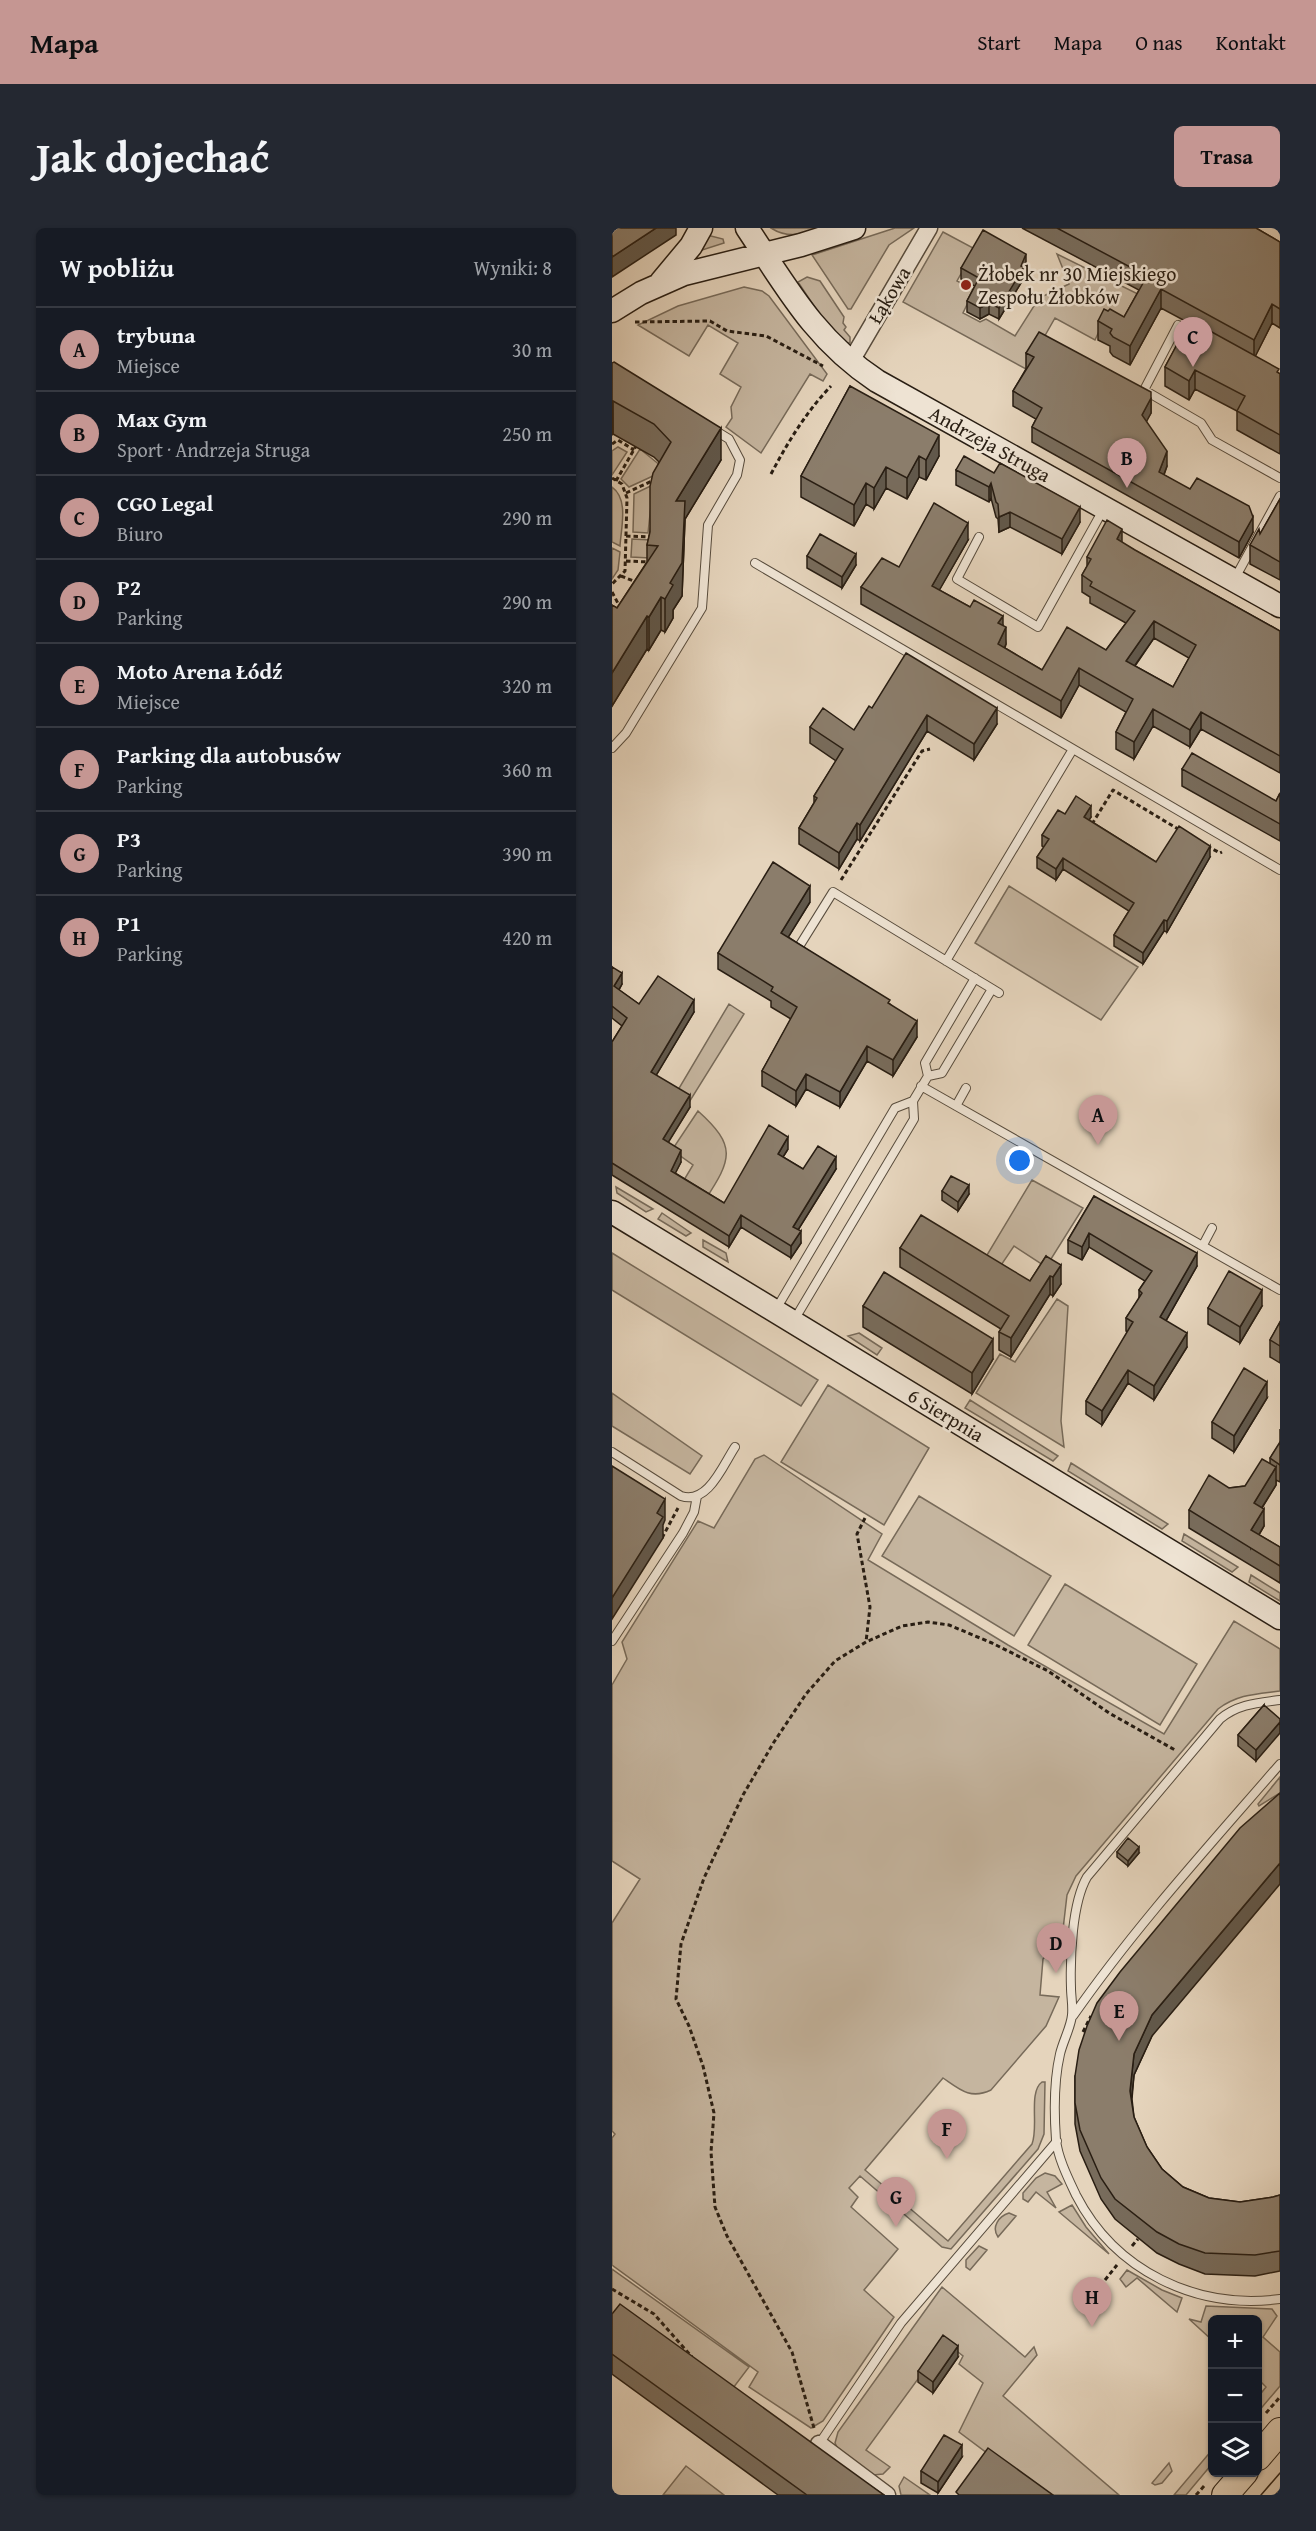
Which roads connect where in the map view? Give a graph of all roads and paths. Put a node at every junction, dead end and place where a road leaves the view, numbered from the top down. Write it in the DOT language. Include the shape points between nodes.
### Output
graph roads {
  1 [pos="701,228"];
  2 [pos="747,228"];
  3 [pos="854,228"];
  4 [pos="929,228"];
  5 [pos="764,254"];
  6 [pos="659,284"];
  7 [pos="612,311"];
  8 [pos="635,322"];
  9 [pos="1197,335"];
  10 [pos="840,366"];
  11 [pos="831,386"];
  12 [pos="700,421"];
  13 [pos="612,444"];
  14 [pos="636,446"];
  15 [pos="634,450"];
  16 [pos="771,474"];
  17 [pos="661,477"];
  18 [pos="1280,478"];
  19 [pos="614,479"];
  20 [pos="626,493"];
  21 [pos="1280,496"];
  22 [pos="1104,508"];
  23 [pos="626,536"];
  24 [pos="651,537"];
  25 [pos="979,537"];
  26 [pos="626,561"];
  27 [pos="650,562"];
  28 [pos="755,563"];
  29 [pos="621,576"];
  30 [pos="1234,580"];
  31 [pos="639,583"];
  32 [pos="612,584"];
  33 [pos="612,592"];
  34 [pos="1280,606"];
  35 [pos="620,608"];
  36 [pos="626,613"];
  37 [pos="616,614"];
  38 [pos="612,748"];
  39 [pos="930,749"];
  40 [pos="1073,749"];
  41 [pos="1091,826"];
  42 [pos="1181,830"];
  43 [pos="1229,840"];
  44 [pos="1201,842"];
  45 [pos="1280,870"];
  46 [pos="834,892"];
  47 [pos="800,945"];
  48 [pos="946,960"];
  49 [pos="975,978"];
  50 [pos="928,1076"];
  51 [pos="921,1086"];
  52 [pos="966,1088"];
  53 [pos="913,1101"];
  54 [pos="956,1106"];
  55 [pos="612,1212"];
  56 [pos="1212,1228"];
  57 [pos="1203,1245"];
  58 [pos="1280,1290"];
  59 [pos="784,1316"];
  60 [pos="735,1447"];
  61 [pos="612,1452"];
  62 [pos="697,1496"];
  63 [pos="679,1507"];
  64 [pos="865,1518"];
  65 [pos="662,1538"];
  66 [pos="1280,1618"];
  67 [pos="612,1641"];
  68 [pos="866,1642"];
  69 [pos="1280,1700"];
  70 [pos="1187,1759"];
  71 [pos="1280,1764"];
  72 [pos="1096,1982"];
  73 [pos="1072,2016"];
  74 [pos="1081,2036"];
  75 [pos="1056,2141"];
  76 [pos="1123,2242"];
  77 [pos="1136,2253"];
  78 [pos="612,2289"];
  79 [pos="1280,2299"];
  80 [pos="699,2365"];
  81 [pos="1280,2397"];
  82 [pos="810,2412"];
  83 [pos="1272,2423"];
  84 [pos="819,2444"];
  85 [pos="1262,2446"];
  86 [pos="1241,2477"];
  87 [pos="887,2495"];
  88 [pos="1225,2495"];
  1 -- 6 [label="street" via="692,246"];
  2 -- 5 [label="street, Andrzeja Struga"];
  3 -- 5 [label="street"];
  4 -- 10 [label="street, Łąkowa"];
  5 -- 6 [label="street"];
  5 -- 10 [label="street, Andrzeja Struga"];
  6 -- 7 [label="street"];
  8 -- 10 [label="path" via="710,321 727,331 766,336"];
  9 -- 18 [label="lane" via="1178,325 1144,390 1200,423 1212,441"];
  10 -- 22 [label="street, Andrzeja Struga" via="877,381"];
  11 -- 16 [label="path" via="787,443"];
  12 -- 38 [label="lane" via="729,439 740,460 737,476 708,525 702,608 626,733"];
  13 -- 15 [label="path" via="618,440"];
  14 -- 15 [label="path"];
  15 -- 19 [label="path"];
  17 -- 20 [label="path"];
  19 -- 20 [label="path"];
  20 -- 23 [label="path"];
  21 -- 30 [label="lane"];
  22 -- 25 [label="lane" via="1038,627 957,579"];
  22 -- 30 [label="street, Andrzeja Struga"];
  23 -- 24 [label="path"];
  23 -- 26 [label="path"];
  26 -- 27 [label="path"];
  26 -- 29 [label="path"];
  28 -- 40 [label="lane"];
  29 -- 31 [label="path"];
  29 -- 32 [label="path"];
  30 -- 34 [label="street, Andrzeja Struga"];
  33 -- 35 [label="path"];
  35 -- 36 [label="path"];
  35 -- 37 [label="path"];
  39 -- 46 [label="path" via="922,752"];
  40 -- 43 [label="lane"];
  40 -- 48 [label="lane"];
  41 -- 42 [label="path" via="1113,790"];
  43 -- 44 [label="path" via="1220,854"];
  43 -- 45 [label="lane"];
  46 -- 47 [label="lane"];
  46 -- 48 [label="lane"];
  48 -- 49 [label="lane"];
  49 -- 50 [label="lane" via="925,1063"];
  49 -- 50 [label="lane" via="995,991 942,1073"];
  50 -- 51 [label="lane"];
  51 -- 53 [label="lane"];
  51 -- 54 [label="lane"];
  52 -- 54 [label="lane"];
  53 -- 59 [label="lane" via="914,1119"];
  53 -- 59 [label="lane" via="895,1108"];
  54 -- 57 [label="lane"];
  55 -- 59 [label="street, 6 Sierpnia"];
  56 -- 57 [label="lane"];
  57 -- 58 [label="lane"];
  59 -- 66 [label="street, 6 Sierpnia"];
  60 -- 62 [label="lane" via="708,1489"];
  61 -- 62 [label="lane" via="681,1496"];
  62 -- 67 [label="lane" via="683,1533"];
  63 -- 65 [label="path"];
  64 -- 68 [label="path" via="857,1534 870,1607"];
  68 -- 70 [label="path" via="902,1626 928,1622 949,1625 1048,1671"];
  68 -- 82 [label="path" via="835,1661 806,1694 743,1796 704,1878 681,1944 676,1999 703,2066 714,2113 711,2152 715,2207 727,2236 792,2352"];
  69 -- 70 [label="lane" via="1231,1710"];
  70 -- 73 [label="lane" via="1081,1887 1076,1906"];
  71 -- 72 [label="lane"];
  72 -- 73 [label="lane"];
  72 -- 74 [label="path" via="1097,2004"];
  73 -- 75 [label="lane" via="1056,2078"];
  75 -- 79 [label="lane" via="1073,2188 1097,2229 1152,2276 1207,2297 1245,2302"];
  75 -- 84 [label="lane" via="902,2323"];
  76 -- 77 [label="path"];
  78 -- 80 [label="path" via="654,2314"];
  81 -- 83 [label="path"];
  83 -- 85 [label="main road"];
  84 -- 87 [label="street"];
  86 -- 88 [label="main road"];
}
